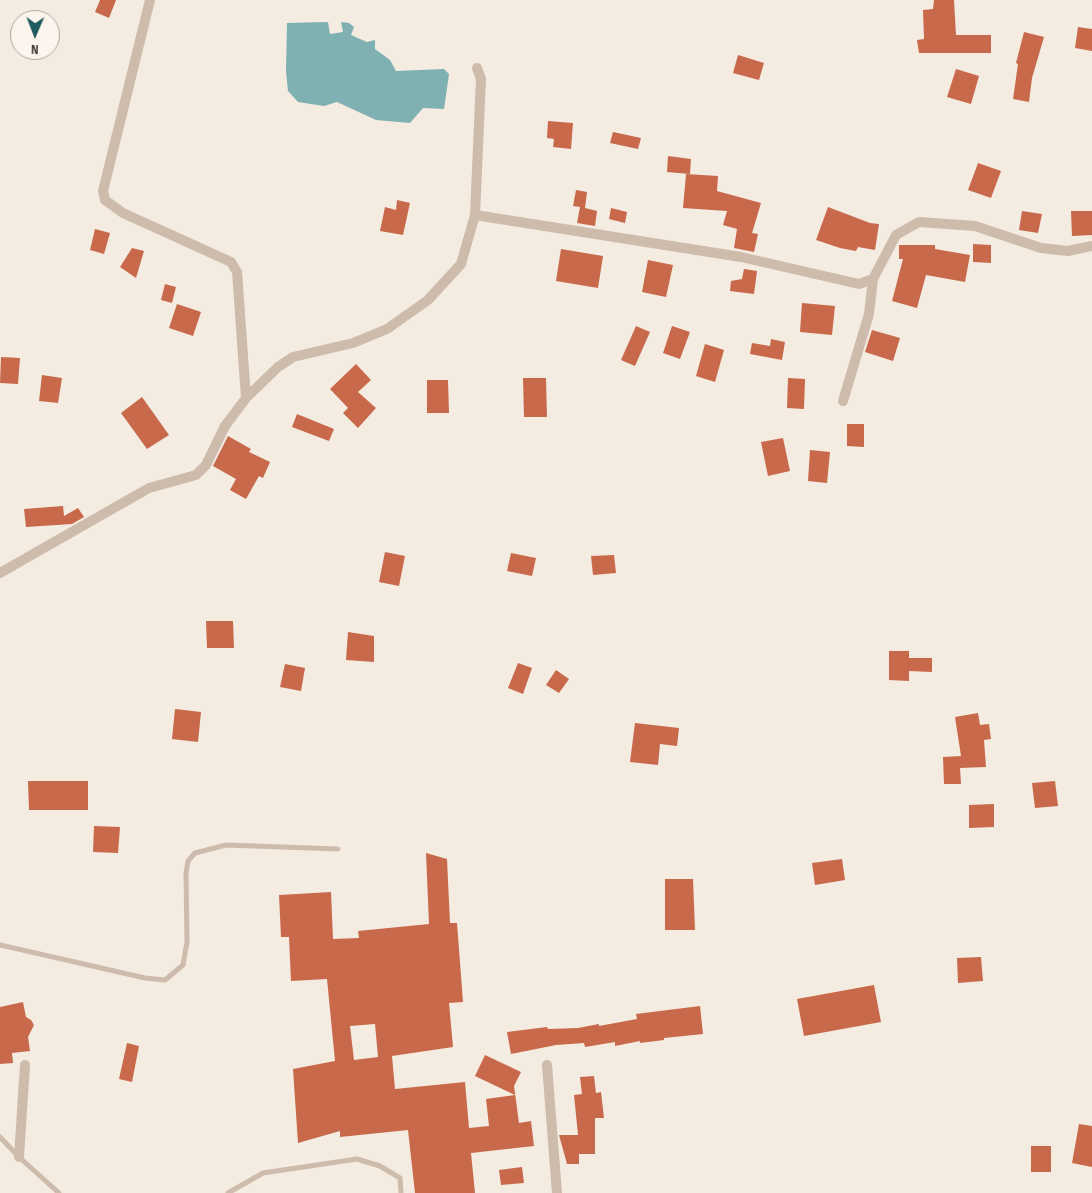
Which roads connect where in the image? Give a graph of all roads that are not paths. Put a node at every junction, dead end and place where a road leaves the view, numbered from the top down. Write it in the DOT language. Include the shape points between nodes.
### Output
graph roads {
  1 [pos="150,0"];
  2 [pos="477,68"];
  3 [pos="475,215"];
  4 [pos="1092,246"];
  5 [pos="873,279"];
  6 [pos="246,398"];
  7 [pos="843,401"];
  8 [pos="0,573"];
  9 [pos="338,849"];
  10 [pos="0,945"];
  11 [pos="24,1065"];
  12 [pos="547,1065"];
  13 [pos="0,1137"];
  14 [pos="19,1157"];
  15 [pos="59,1193"];
  16 [pos="228,1193"];
  17 [pos="401,1193"];
  18 [pos="558,1193"];
  1 -- 6 [label="street" via="103,191 105,200 123,213 231,262 237,272"];
  2 -- 3 [label="street" via="481,79"];
  3 -- 5 [label="street" via="741,257 859,284"];
  3 -- 6 [label="street" via="461,264 428,300 387,329 353,343 293,357"];
  4 -- 5 [label="street" via="1068,251 1041,248 975,226 919,222 896,235"];
  5 -- 7 [label="street" via="868,314"];
  6 -- 8 [label="street" via="225,426 206,465 196,475 148,488"];
  9 -- 10 [label="lane" via="226,845 195,853 188,861 186,873 187,942 183,965 165,980"];
  11 -- 14 [label="street"];
  12 -- 18 [label="street"];
  13 -- 14 [label="lane"];
  14 -- 15 [label="lane"];
  16 -- 17 [label="lane" via="263,1173 357,1159 380,1166 400,1178"];
}
